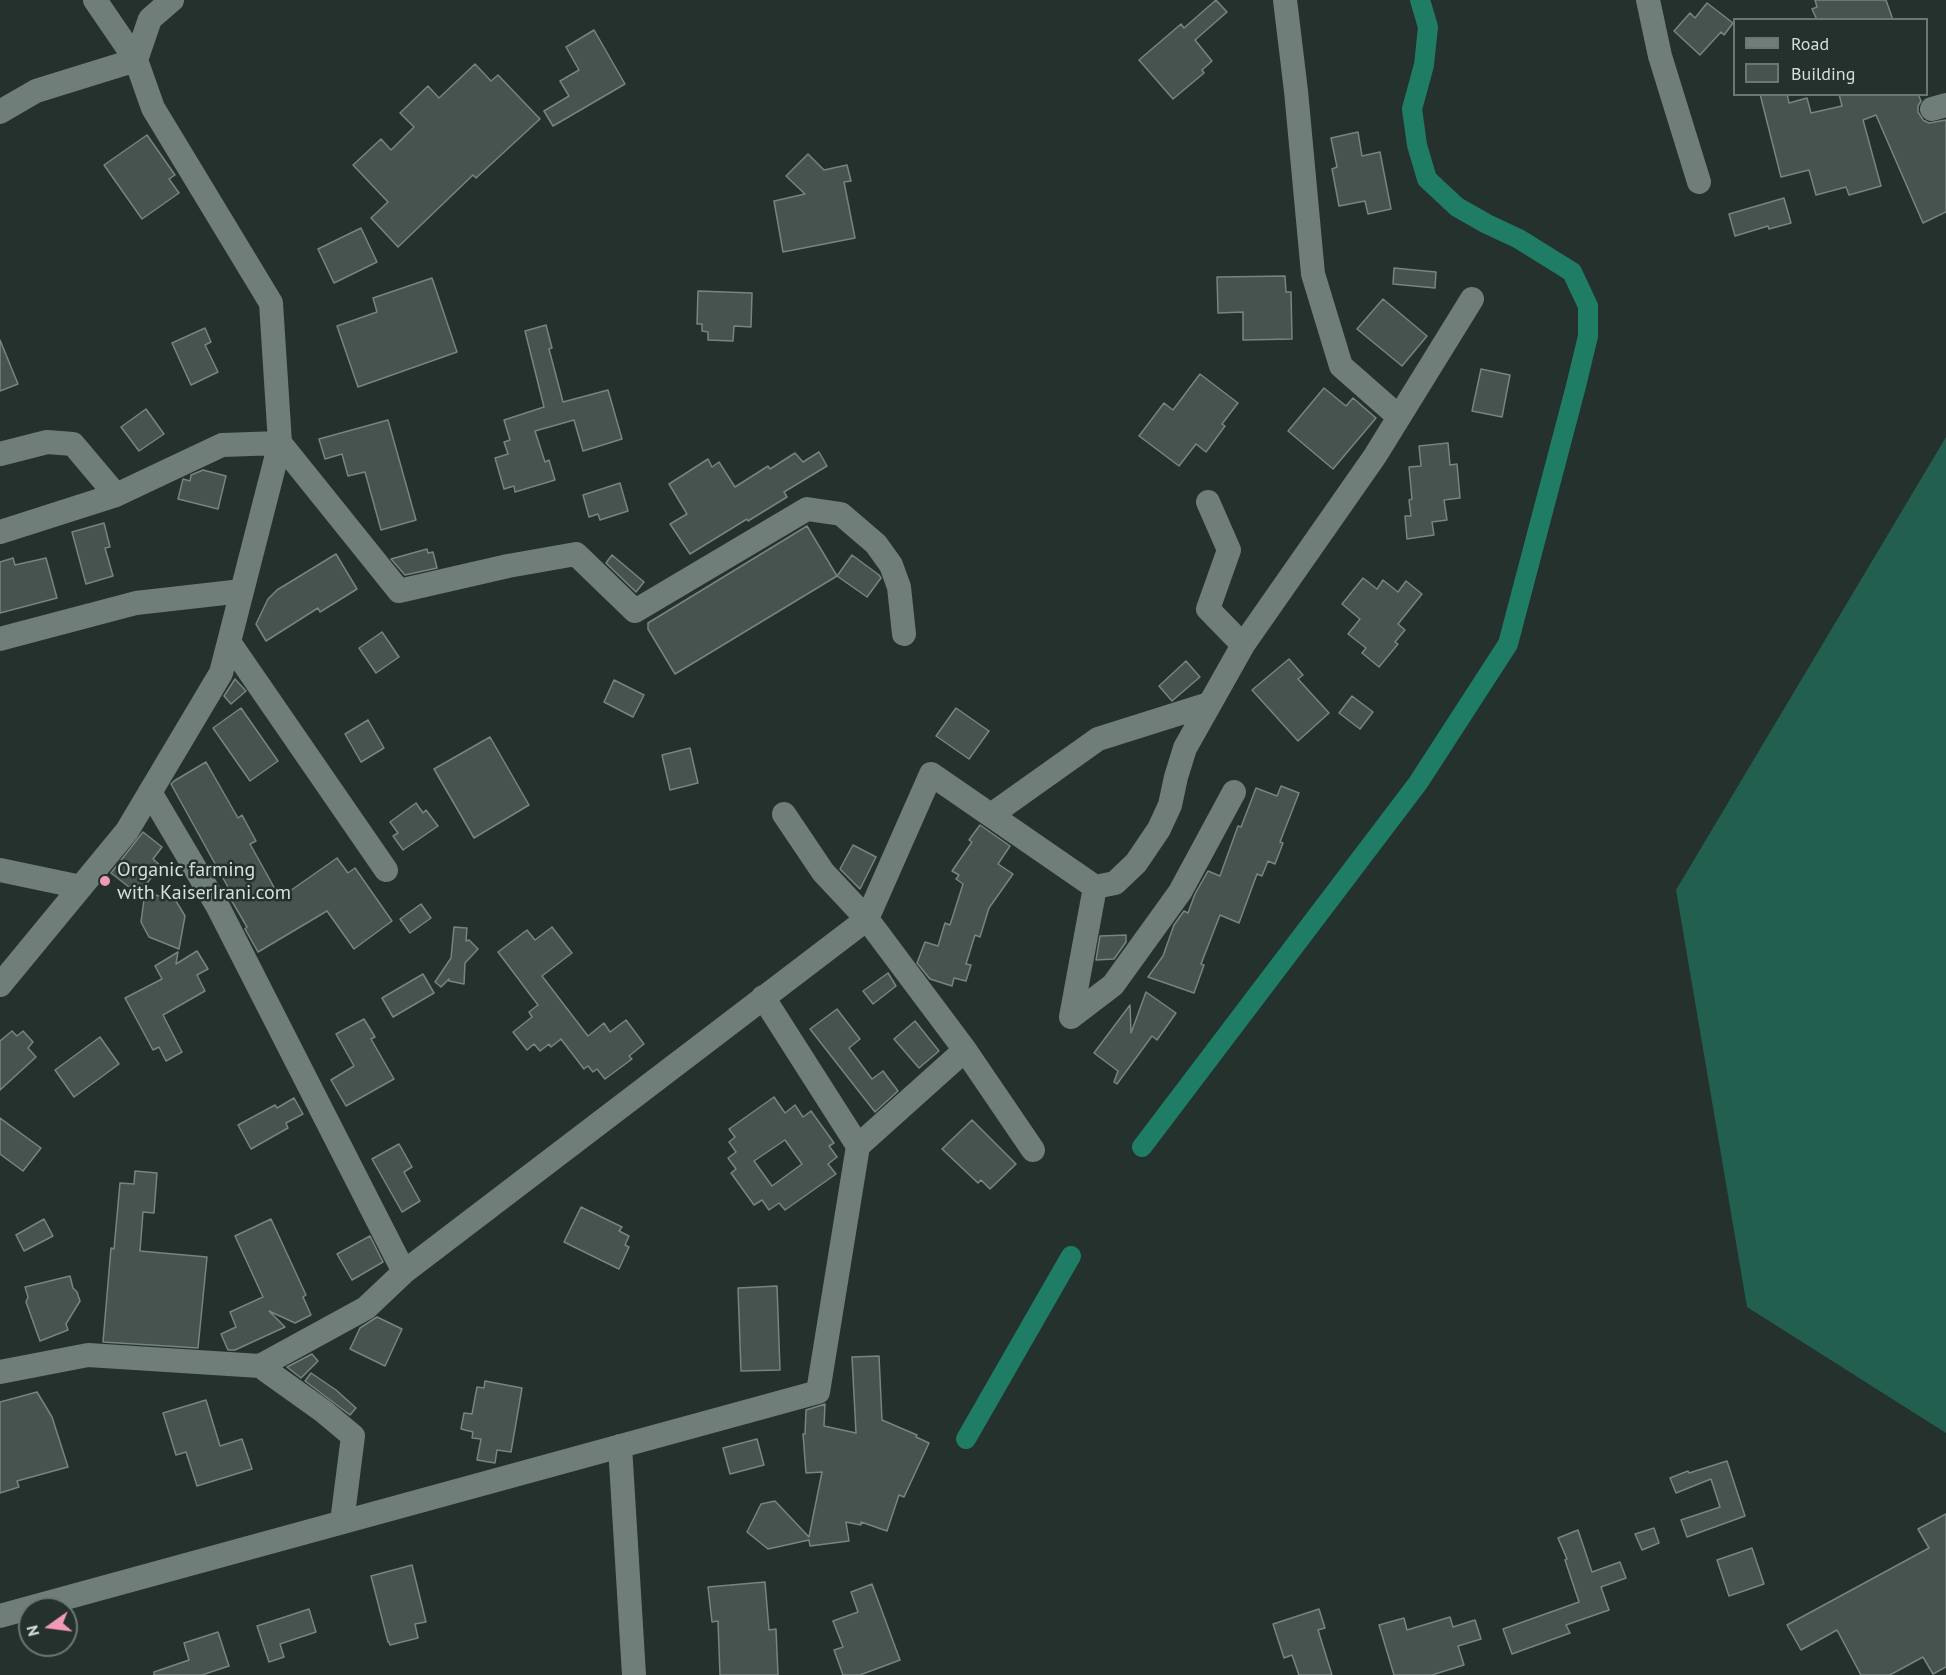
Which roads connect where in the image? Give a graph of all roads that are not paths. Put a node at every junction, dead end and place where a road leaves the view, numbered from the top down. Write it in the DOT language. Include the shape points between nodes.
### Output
graph roads {
  1 [pos="95,0"];
  2 [pos="172,0"];
  3 [pos="1285,0"];
  4 [pos="1648,0"];
  5 [pos="135,60"];
  6 [pos="0,112"];
  7 [pos="1699,182"];
  8 [pos="1472,299"];
  9 [pos="1399,417"];
  10 [pos="280,443"];
  11 [pos="0,454"];
  12 [pos="116,495"];
  13 [pos="1208,502"];
  14 [pos="0,532"];
  15 [pos="242,591"];
  16 [pos="904,634"];
  17 [pos="0,639"];
  18 [pos="229,642"];
  19 [pos="1243,645"];
  20 [pos="1209,704"];
  21 [pos="150,792"];
  22 [pos="1234,792"];
  23 [pos="784,814"];
  24 [pos="991,815"];
  25 [pos="0,870"];
  26 [pos="386,870"];
  27 [pos="81,887"];
  28 [pos="1095,887"];
  29 [pos="867,919"];
  30 [pos="0,985"];
  31 [pos="763,997"];
  32 [pos="965,1050"];
  33 [pos="858,1146"];
  34 [pos="1033,1150"];
  35 [pos="404,1272"];
  36 [pos="260,1366"];
  37 [pos="0,1372"];
  38 [pos="620,1446"];
  39 [pos="342,1522"];
  40 [pos="0,1616"];
  41 [pos="634,1675"];
  1 -- 5 [label="street"];
  2 -- 5 [label="street" via="150,18"];
  3 -- 9 [label="street" via="1313,274 1341,366"];
  4 -- 7 [label="street" via="1660,56"];
  5 -- 6 [label="street" via="36,91"];
  5 -- 10 [label="street" via="153,108 271,303"];
  8 -- 9 [label="street"];
  9 -- 19 [label="street"];
  10 -- 12 [label="street" via="222,445"];
  10 -- 15 [label="street"];
  10 -- 16 [label="street" via="399,591 576,554 635,611 807,509 841,514 876,544 891,565 899,587"];
  11 -- 12 [label="street" via="46,442 73,444"];
  12 -- 14 [label="street"];
  13 -- 19 [label="street" via="1229,550 1208,609"];
  15 -- 17 [label="street" via="136,603"];
  15 -- 18 [label="street"];
  18 -- 21 [label="street" via="221,673"];
  18 -- 26 [label="street"];
  19 -- 20 [label="street"];
  20 -- 24 [label="street" via="1098,739"];
  20 -- 28 [label="street" via="1185,748 1170,805 1159,829 1136,863 1115,883"];
  21 -- 27 [label="street" via="127,831"];
  21 -- 35 [label="street" via="218,907"];
  22 -- 28 [label="street" via="1180,892 1120,976 1071,1017"];
  23 -- 29 [label="street" via="823,872"];
  24 -- 28 [label="street"];
  24 -- 29 [label="street" via="931,774"];
  25 -- 27 [label="street"];
  27 -- 30 [label="street"];
  29 -- 31 [label="street"];
  29 -- 32 [label="street"];
  31 -- 33 [label="street"];
  31 -- 35 [label="street"];
  32 -- 33 [label="street"];
  32 -- 34 [label="street"];
  33 -- 38 [label="street" via="818,1392"];
  35 -- 36 [label="street" via="366,1308"];
  36 -- 37 [label="street" via="88,1355"];
  36 -- 39 [label="street" via="353,1436"];
  38 -- 39 [label="street"];
  38 -- 41 [label="street"];
  39 -- 40 [label="street"];
}
